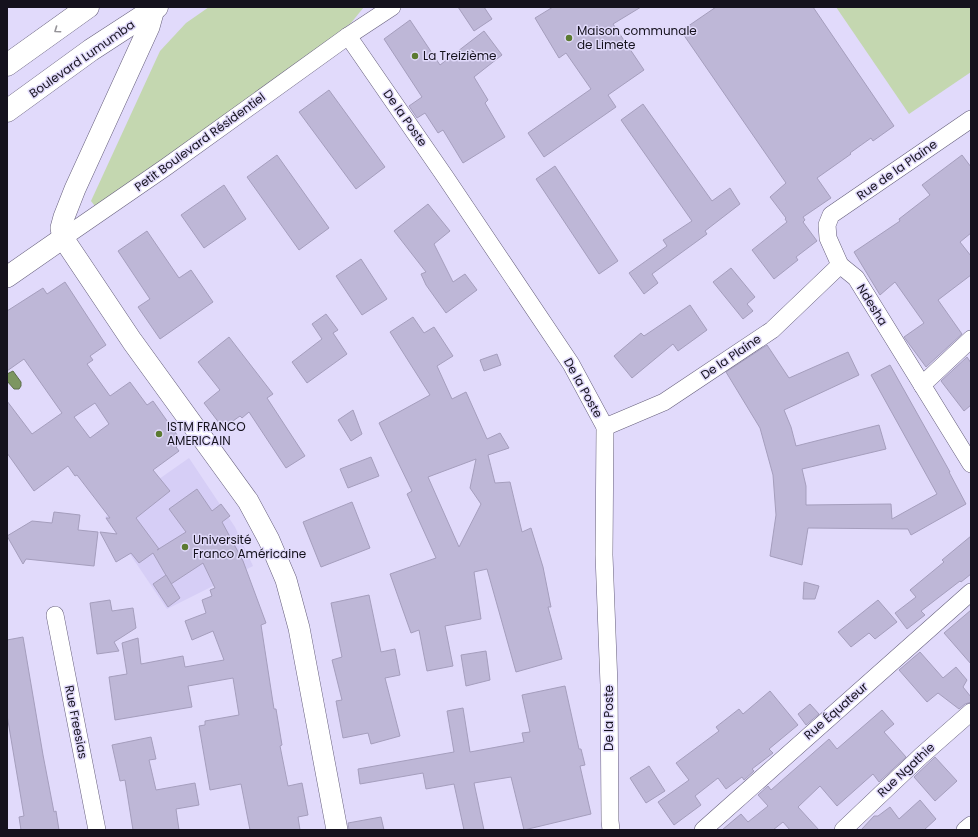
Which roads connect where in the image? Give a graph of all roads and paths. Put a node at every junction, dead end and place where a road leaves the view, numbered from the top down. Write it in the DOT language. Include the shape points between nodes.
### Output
graph roads {
  1 [pos="88,7"];
  2 [pos="392,7"];
  3 [pos="155,8"];
  4 [pos="348,36"];
  5 [pos="7,65"];
  6 [pos="7,111"];
  7 [pos="971,119"];
  8 [pos="827,225"];
  9 [pos="64,238"];
  10 [pos="840,265"];
  11 [pos="7,277"];
  12 [pos="971,339"];
  13 [pos="922,385"];
  14 [pos="605,427"];
  15 [pos="971,464"];
  16 [pos="971,592"];
  17 [pos="54,615"];
  18 [pos="971,712"];
  19 [pos="971,825"];
  20 [pos="97,830"];
  21 [pos="337,830"];
  22 [pos="611,830"];
  23 [pos="703,830"];
  24 [pos="842,830"];
  25 [pos="965,830"];
  1 -- 5 [label="highway, one-way"];
  2 -- 4 [label="street, Petit Boulevard Résidentiel"];
  3 -- 6 [label="highway, Boulevard Lumumba" via="91,50"];
  3 -- 9 [label="street" via="149,27 75,189 61,228"];
  4 -- 9 [label="street, Petit Boulevard Résidentiel"];
  4 -- 14 [label="street, De la Poste" via="571,364"];
  7 -- 8 [label="street, Rue de la Plaine" via="831,215"];
  8 -- 10 [label="street, Ndesha" via="828,238"];
  9 -- 11 [label="street, Petit Boulevard Résidentiel"];
  9 -- 21 [label="street" via="132,341 248,501 269,540 286,580 299,628"];
  10 -- 13 [label="street, Ndesha" via="856,278"];
  10 -- 14 [label="street, De la Plaine" via="772,330 664,402"];
  12 -- 13 [label="street"];
  13 -- 15 [label="street, Ndesha"];
  14 -- 22 [label="street, De la Poste" via="604,555"];
  16 -- 23 [label="street, Rue Équateur"];
  17 -- 20 [label="street, Rue Freesias"];
  18 -- 24 [label="street, Rue Ngathie"];
  19 -- 25 [label="street"];
}
